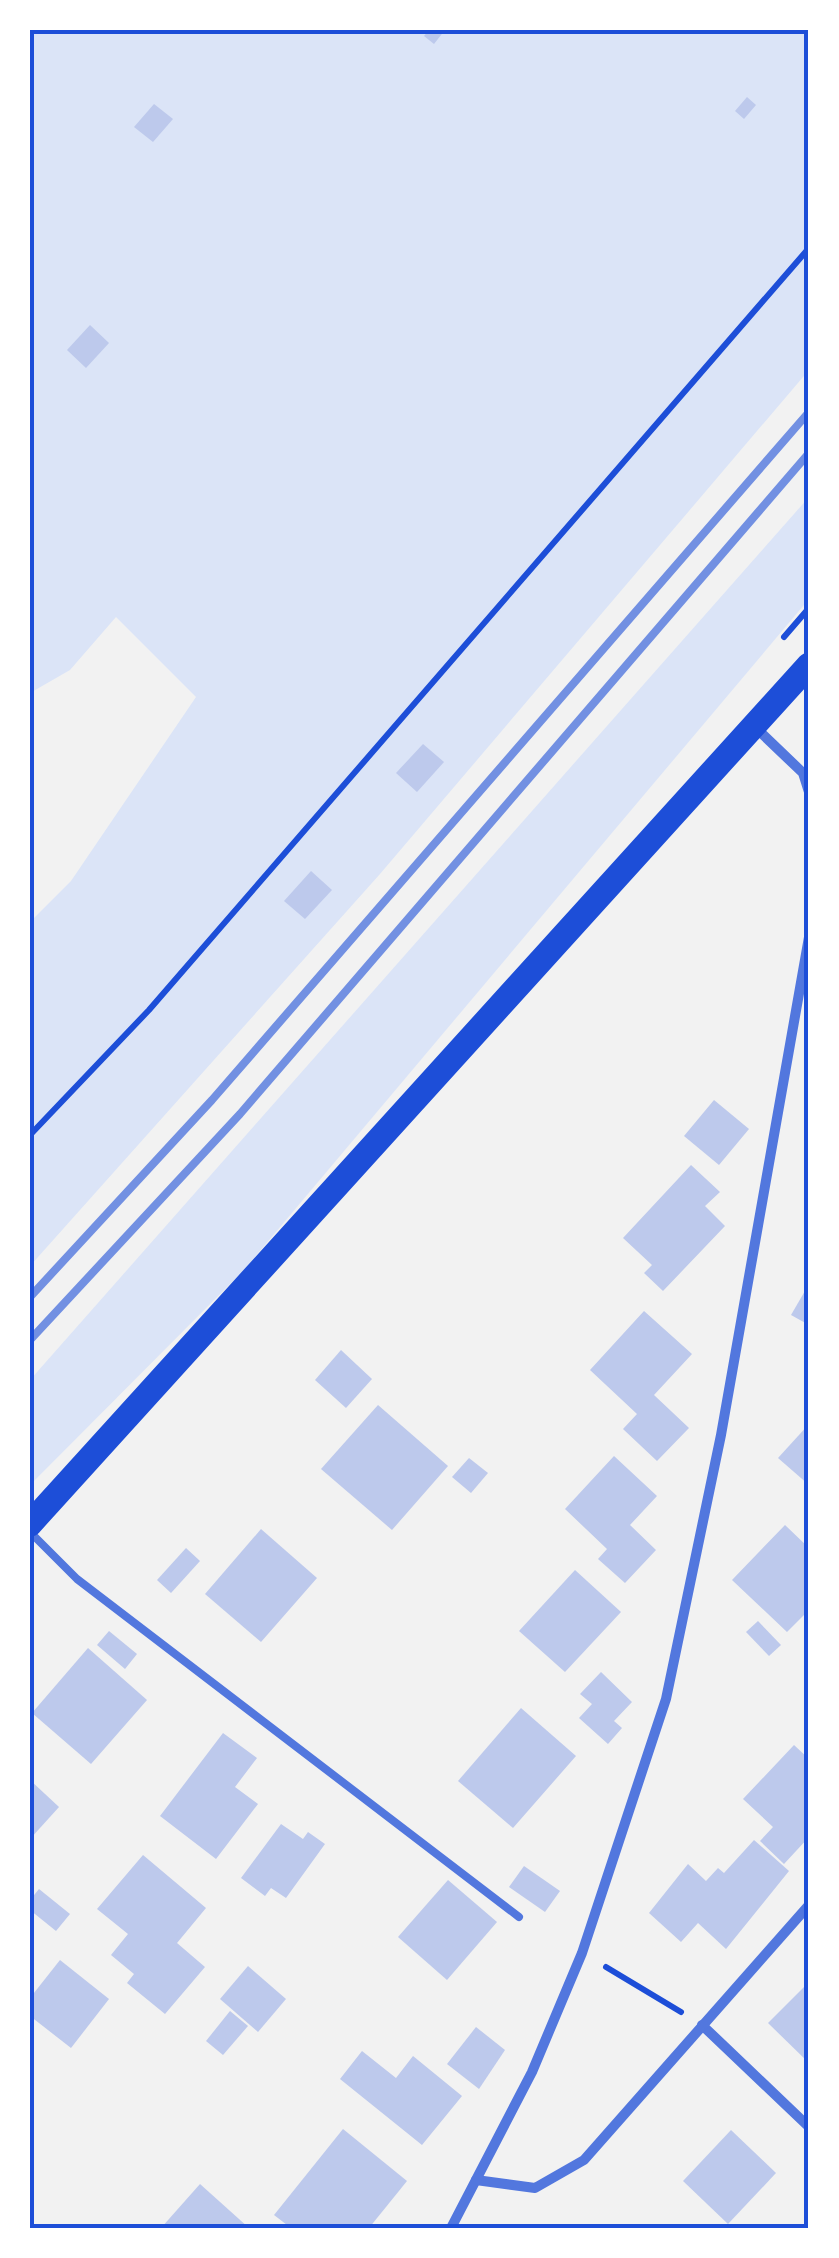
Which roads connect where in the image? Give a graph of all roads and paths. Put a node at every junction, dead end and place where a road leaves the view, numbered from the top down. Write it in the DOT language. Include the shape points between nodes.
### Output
graph roads {
  1 [pos="809,248"];
  2 [pos="809,665"];
  3 [pos="756,728"];
  4 [pos="809,792"];
  5 [pos="809,938"];
  6 [pos="30,1135"];
  7 [pos="30,1524"];
  8 [pos="30,1532"];
  9 [pos="809,1905"];
  10 [pos="518,1917"];
  11 [pos="582,1953"];
  12 [pos="702,2024"];
  13 [pos="809,2127"];
  14 [pos="476,2180"];
  15 [pos="451,2228"];
  1 -- 6 [label="path" via="149,1010"];
  2 -- 3 [label="main road"];
  3 -- 4 [label="street" via="803,773"];
  3 -- 7 [label="main road"];
  5 -- 11 [label="street" via="721,1435 666,1700"];
  8 -- 10 [label="lane" via="77,1579"];
  9 -- 12 [label="street"];
  11 -- 12 [label="path"];
  11 -- 14 [label="street" via="532,2072"];
  12 -- 13 [label="street"];
  12 -- 14 [label="street" via="584,2160 535,2188"];
  14 -- 15 [label="street"];
}
